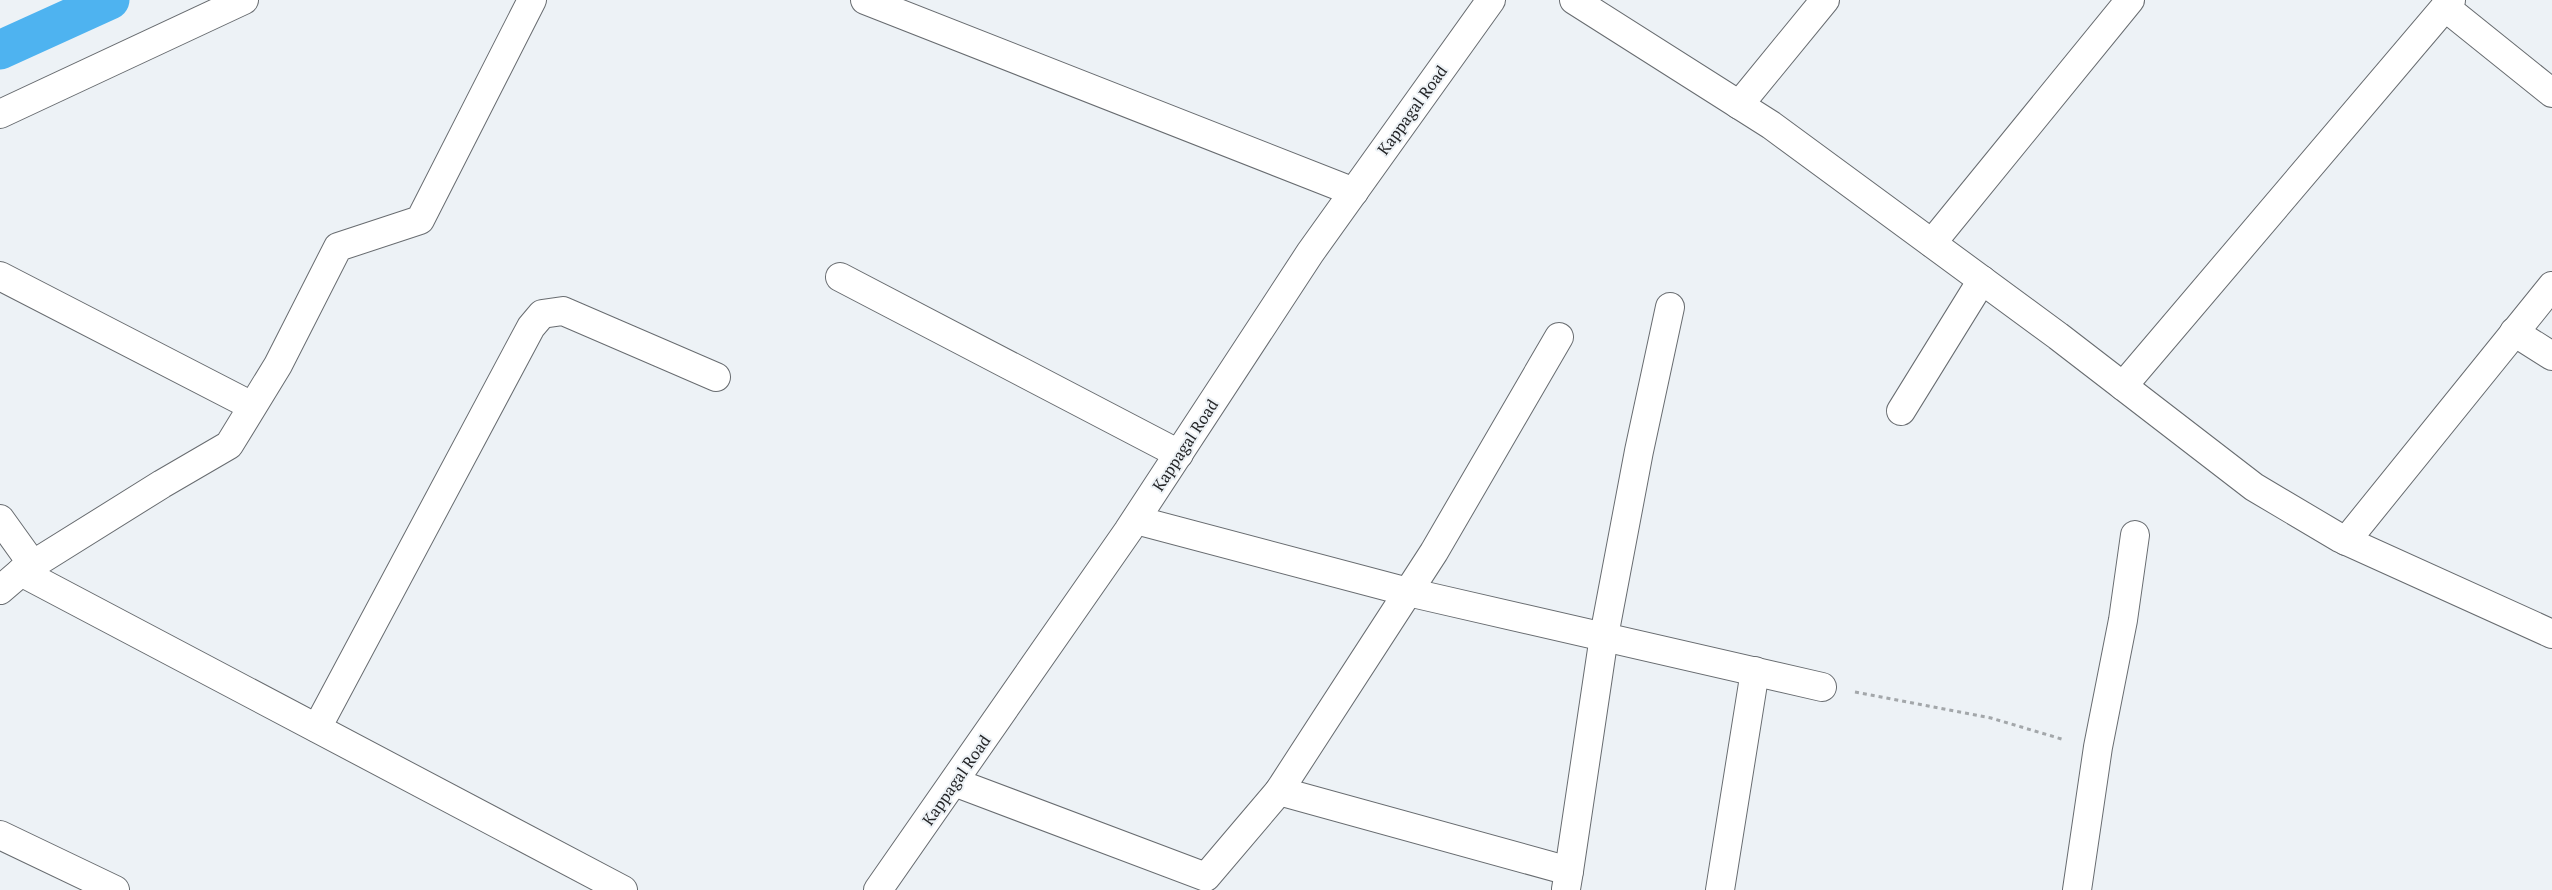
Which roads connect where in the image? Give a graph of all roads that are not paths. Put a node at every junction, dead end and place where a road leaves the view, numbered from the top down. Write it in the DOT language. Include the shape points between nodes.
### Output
graph roads {
  1 [pos="244,0"];
  2 [pos="532,0"];
  3 [pos="865,0"];
  4 [pos="1491,0"];
  5 [pos="1574,0"];
  6 [pos="1824,0"];
  7 [pos="2130,0"];
  8 [pos="2448,4"];
  9 [pos="2552,93"];
  10 [pos="1739,105"];
  11 [pos="0,114"];
  12 [pos="1354,192"];
  13 [pos="1932,244"];
  14 [pos="0,276"];
  15 [pos="840,277"];
  16 [pos="1982,280"];
  17 [pos="2552,286"];
  18 [pos="1670,307"];
  19 [pos="2514,332"];
  20 [pos="1559,337"];
  21 [pos="2552,356"];
  22 [pos="716,377"];
  23 [pos="2123,386"];
  24 [pos="252,406"];
  25 [pos="1901,411"];
  26 [pos="1179,454"];
  27 [pos="0,519"];
  28 [pos="1136,520"];
  29 [pos="2135,535"];
  30 [pos="2346,541"];
  31 [pos="27,568"];
  32 [pos="0,590"];
  33 [pos="1408,592"];
  34 [pos="2548,625"];
  35 [pos="1604,636"];
  36 [pos="1755,671"];
  37 [pos="1822,686"];
  38 [pos="317,728"];
  39 [pos="954,782"];
  40 [pos="1279,792"];
  41 [pos="0,835"];
  42 [pos="1567,881"];
  43 [pos="115,890"];
  44 [pos="623,890"];
  45 [pos="878,890"];
  46 [pos="1720,890"];
  47 [pos="2077,890"];
  1 -- 11 [label="street"];
  2 -- 24 [label="street" via="420,220 338,247 278,365"];
  3 -- 12 [label="street"];
  4 -- 12 [label="street, Kappagal Road"];
  5 -- 10 [label="street"];
  6 -- 10 [label="street"];
  7 -- 13 [label="street"];
  8 -- 9 [label="street"];
  8 -- 23 [label="street"];
  10 -- 13 [label="street"];
  12 -- 26 [label="street, Kappagal Road" via="1310,253"];
  13 -- 16 [label="street"];
  14 -- 24 [label="street"];
  15 -- 26 [label="street"];
  16 -- 23 [label="street"];
  16 -- 25 [label="street"];
  17 -- 19 [label="street"];
  18 -- 35 [label="street" via="1638,451"];
  19 -- 21 [label="street"];
  19 -- 30 [label="street"];
  20 -- 33 [label="street"];
  22 -- 38 [label="street" via="563,311 542,314 532,327"];
  23 -- 30 [label="street" via="2254,487"];
  24 -- 31 [label="street" via="229,445"];
  26 -- 28 [label="street, Kappagal Road"];
  27 -- 31 [label="street"];
  28 -- 33 [label="street"];
  28 -- 39 [label="street, Kappagal Road"];
  29 -- 47 [label="street"];
  30 -- 34 [label="street"];
  31 -- 32 [label="street"];
  31 -- 38 [label="street"];
  33 -- 35 [label="street"];
  33 -- 40 [label="street"];
  35 -- 36 [label="street"];
  35 -- 42 [label="street"];
  36 -- 37 [label="street"];
  36 -- 46 [label="street"];
  38 -- 44 [label="street"];
  39 -- 40 [label="street" via="1206,876"];
  39 -- 45 [label="street, Kappagal Road"];
  40 -- 42 [label="street"];
  41 -- 43 [label="street"];
}
